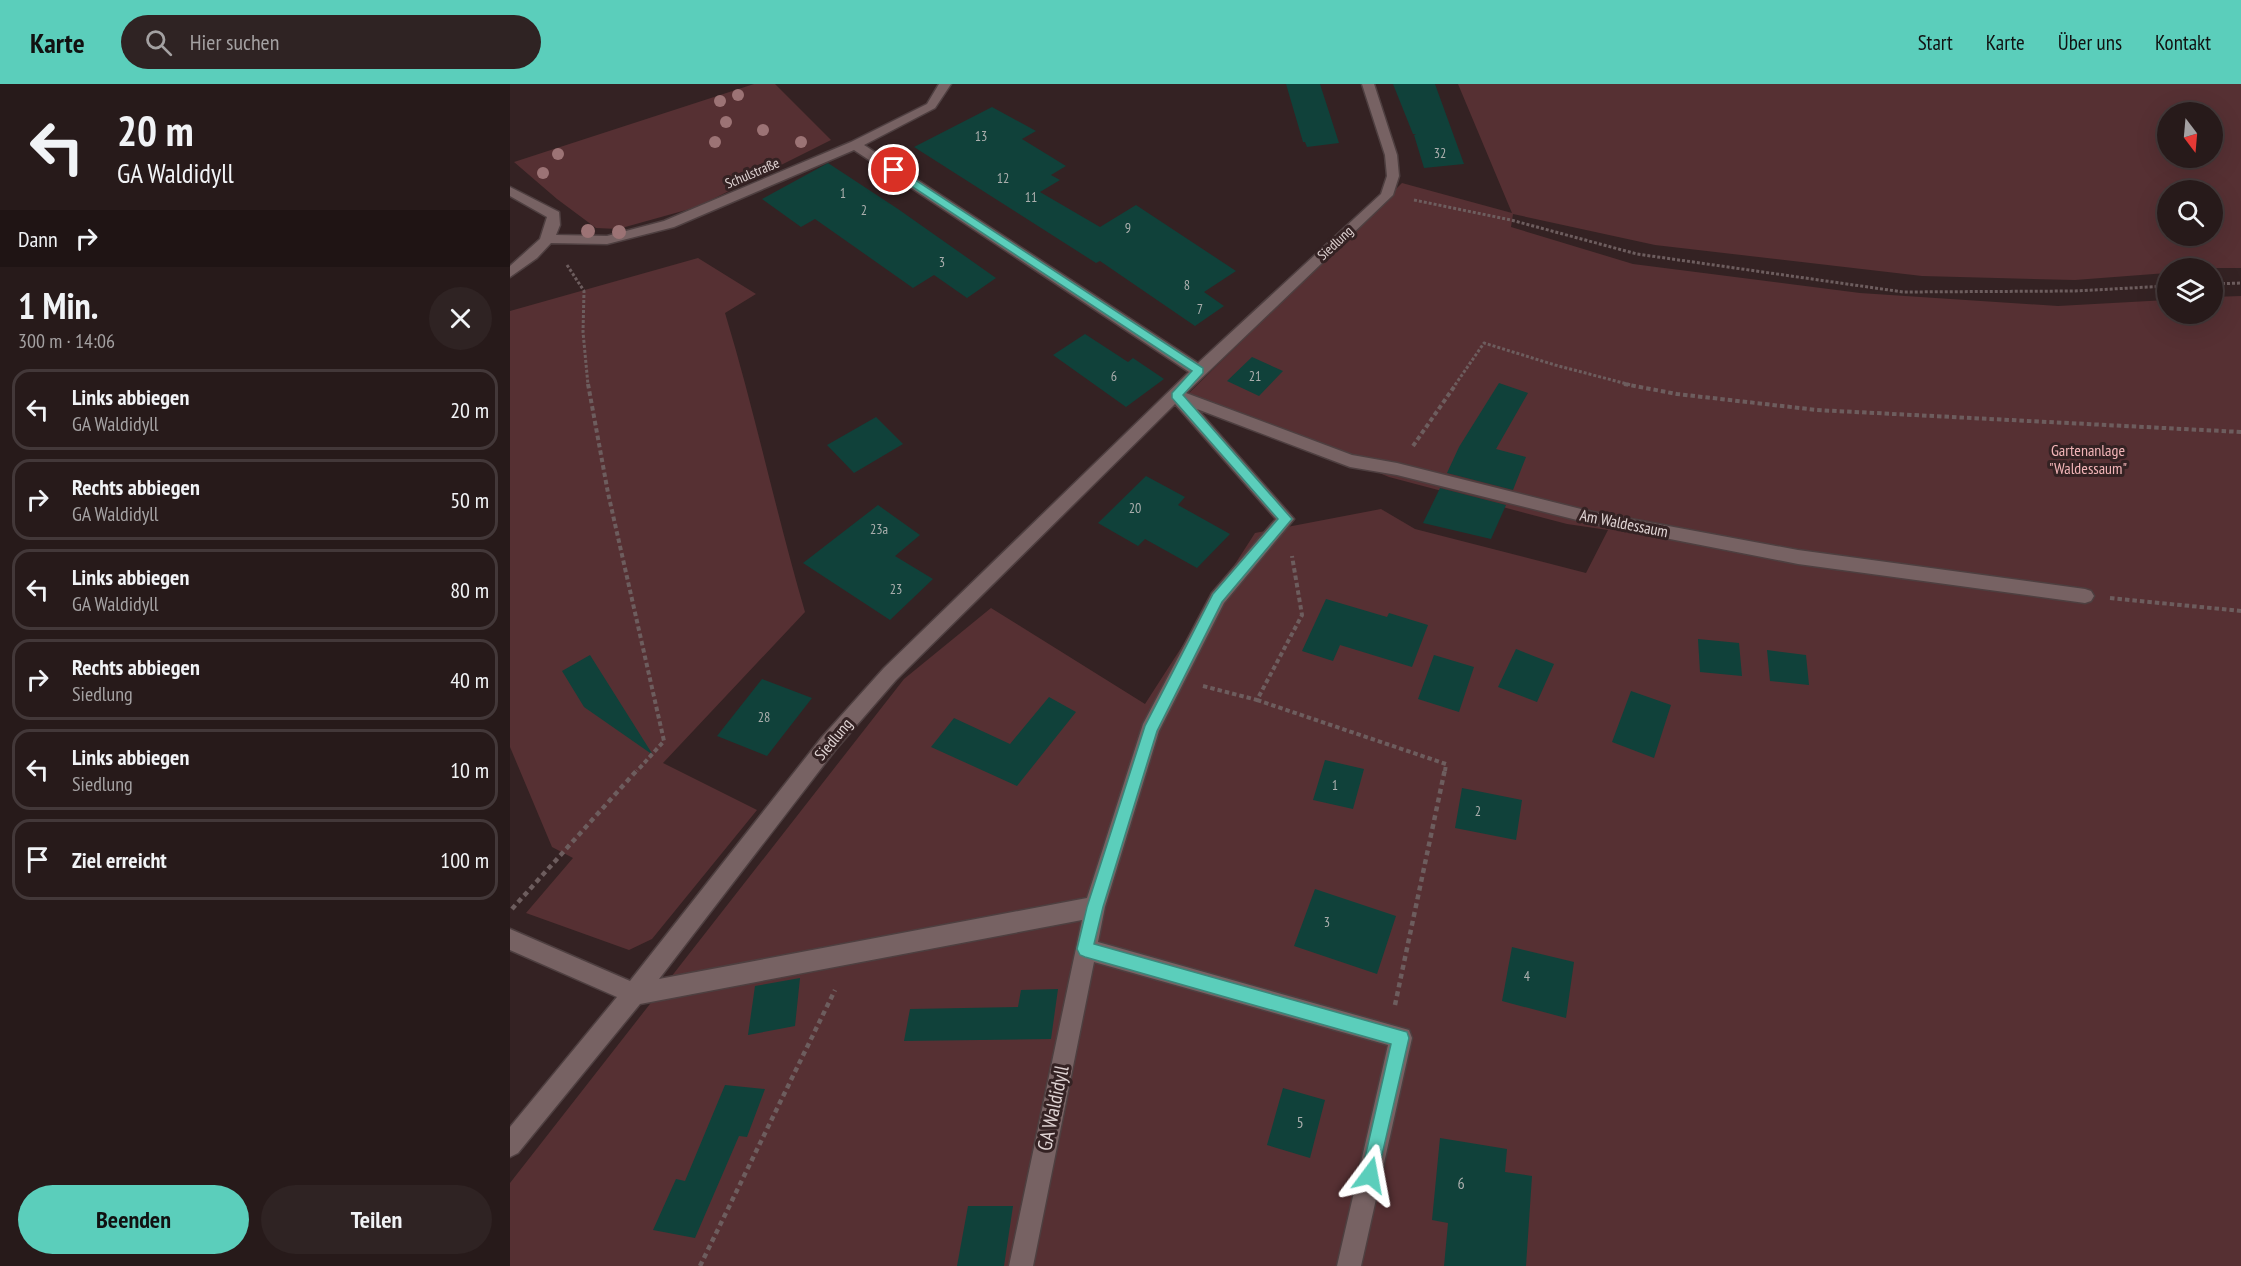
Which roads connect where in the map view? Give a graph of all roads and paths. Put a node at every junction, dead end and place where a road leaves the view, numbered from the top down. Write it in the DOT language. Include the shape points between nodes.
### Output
graph roads {
  1 [pos="945,84"];
  2 [pos="1368,84"];
  3 [pos="855,145"];
  4 [pos="510,191"];
  5 [pos="1387,195"];
  6 [pos="550,239"];
  7 [pos="510,273"];
  8 [pos="2241,283"];
  9 [pos="2223,284"];
  10 [pos="2157,287"];
  11 [pos="584,291"];
  12 [pos="1199,371"];
  13 [pos="1176,395"];
  14 [pos="2241,432"];
  15 [pos="1397,469"];
  16 [pos="1286,519"];
  17 [pos="2085,596"];
  18 [pos="2241,611"];
  19 [pos="1176,679"];
  20 [pos="1257,700"];
  21 [pos="1095,907"];
  22 [pos="510,912"];
  23 [pos="510,939"];
  24 [pos="1085,949"];
  25 [pos="853,954"];
  26 [pos="634,994"];
  27 [pos="1401,1038"];
  28 [pos="510,1145"];
  29 [pos="700,1266"];
  30 [pos="1021,1266"];
  31 [pos="1349,1266"];
  1 -- 3 [label="street, Schulstraße" via="931,106"];
  2 -- 5 [label="street" via="1391,155 1393,176"];
  3 -- 6 [label="street, Schulstraße" via="669,224 606,240"];
  3 -- 12 [label="street"];
  4 -- 6 [label="street" via="554,215"];
  5 -- 10 [label="path" via="1511,220 1637,254 1903,292"];
  5 -- 12 [label="street, Siedlung"];
  6 -- 7 [label="street"];
  8 -- 9 [label="path"];
  11 -- 22 [label="path" via="580,321 596,426 664,741"];
  12 -- 13 [label="street, Siedlung"];
  13 -- 15 [label="street, Am Waldessaum" via="1350,461"];
  13 -- 16 [label="street"];
  13 -- 26 [label="street, Siedlung" via="890,674 829,743"];
  14 -- 15 [label="path" via="1993,422 1844,412 1687,395 1564,370 1484,343"];
  15 -- 17 [label="street, Am Waldessaum" via="1593,518 1764,550"];
  16 -- 19 [label="street, GA Waldidyll" via="1218,598"];
  16 -- 20 [label="path" via="1302,615"];
  17 -- 18 [label="path"];
  19 -- 20 [label="path"];
  19 -- 21 [label="street, GA Waldidyll" via="1150,730"];
  20 -- 27 [label="path" via="1446,764 1394,1010"];
  21 -- 24 [label="street, GA Waldidyll"];
  21 -- 25 [label="street"];
  23 -- 26 [label="street"];
  24 -- 27 [label="street"];
  24 -- 30 [label="street, GA Waldidyll"];
  25 -- 26 [label="street"];
  25 -- 29 [label="path"];
  26 -- 28 [label="street, Siedlung"];
  27 -- 31 [label="street"];
}
